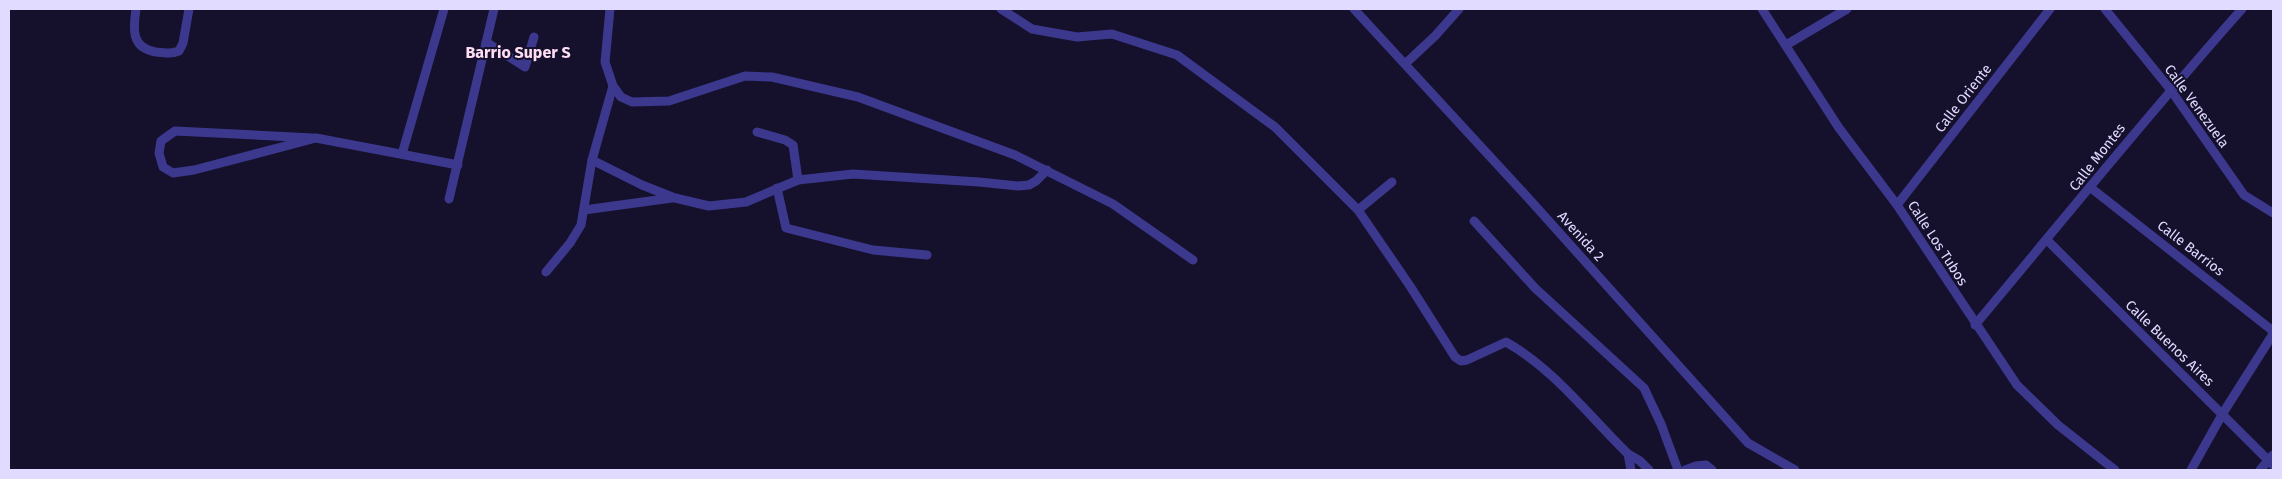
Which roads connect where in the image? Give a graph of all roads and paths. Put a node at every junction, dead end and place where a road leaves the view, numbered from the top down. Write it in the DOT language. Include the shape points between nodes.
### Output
graph roads {
  1 [pos="136,9"];
  2 [pos="189,9"];
  3 [pos="444,9"];
  4 [pos="494,9"];
  5 [pos="610,9"];
  6 [pos="1001,9"];
  7 [pos="1354,9"];
  8 [pos="1459,9"];
  9 [pos="1762,9"];
  10 [pos="1847,9"];
  11 [pos="2050,9"];
  12 [pos="2105,9"];
  13 [pos="2242,9"];
  14 [pos="534,37"];
  15 [pos="486,42"];
  16 [pos="1786,45"];
  17 [pos="1405,64"];
  18 [pos="613,86"];
  19 [pos="2170,89"];
  20 [pos="757,132"];
  21 [pos="316,138"];
  22 [pos="402,154"];
  23 [pos="592,160"];
  24 [pos="458,165"];
  25 [pos="1046,170"];
  26 [pos="798,180"];
  27 [pos="1392,182"];
  28 [pos="777,188"];
  29 [pos="2091,188"];
  30 [pos="675,198"];
  31 [pos="450,199"];
  32 [pos="1897,205"];
  33 [pos="584,210"];
  34 [pos="1358,210"];
  35 [pos="2273,213"];
  36 [pos="1474,221"];
  37 [pos="2047,240"];
  38 [pos="927,255"];
  39 [pos="1193,260"];
  40 [pos="546,272"];
  41 [pos="1975,325"];
  42 [pos="2273,332"];
  43 [pos="2223,413"];
  44 [pos="1628,454"];
  45 [pos="2272,460"];
  46 [pos="1631,470"];
  47 [pos="1649,470"];
  48 [pos="1678,470"];
  49 [pos="1685,470"];
  50 [pos="1712,470"];
  51 [pos="1795,470"];
  52 [pos="2115,470"];
  53 [pos="2191,470"];
  54 [pos="2260,470"];
  1 -- 2 [label="street" via="133,27 136,41 146,50 170,54 179,51 183,43"];
  3 -- 22 [label="street"];
  4 -- 15 [label="street"];
  5 -- 18 [label="street" via="605,62"];
  6 -- 34 [label="street" via="1032,29 1077,37 1112,34 1177,55 1275,127"];
  7 -- 17 [label="street, Avenida 2"];
  8 -- 17 [label="street"];
  9 -- 16 [label="street, Calle Los Tubos"];
  10 -- 16 [label="street"];
  11 -- 32 [label="street, Calle Oriente"];
  12 -- 19 [label="street, Calle Venezuela"];
  13 -- 19 [label="street, Calle Montes"];
  14 -- 15 [label="street" via="525,67"];
  15 -- 24 [label="street"];
  16 -- 32 [label="street, Calle Los Tubos" via="1840,128"];
  17 -- 51 [label="street, Avenida 2" via="1748,443"];
  18 -- 23 [label="street"];
  18 -- 25 [label="street" via="621,97 632,102 669,101 745,76 772,77 858,97 1015,155"];
  19 -- 29 [label="street, Calle Montes"];
  19 -- 35 [label="street, Calle Venezuela" via="2244,195"];
  20 -- 26 [label="street" via="793,144"];
  21 -- 21 [label="street" via="175,131 161,140 159,153 163,167 173,173"];
  21 -- 22 [label="street"];
  22 -- 24 [label="street"];
  23 -- 30 [label="street" via="642,186"];
  23 -- 33 [label="street"];
  24 -- 31 [label="street"];
  25 -- 26 [label="street" via="1029,185 1018,186 853,174"];
  25 -- 39 [label="street" via="1113,204"];
  26 -- 28 [label="street"];
  27 -- 34 [label="street"];
  28 -- 30 [label="street" via="746,202 709,206"];
  28 -- 38 [label="street" via="786,228 873,250"];
  29 -- 37 [label="street, Calle Montes"];
  29 -- 42 [label="street, Calle Barrios"];
  30 -- 33 [label="street"];
  32 -- 41 [label="street, Calle Los Tubos"];
  33 -- 40 [label="street" via="581,225 570,243"];
  34 -- 44 [label="street" via="1455,357 1467,360 1506,342 1516,347 1567,389"];
  36 -- 48 [label="street" via="1534,288 1644,388"];
  37 -- 41 [label="street, Calle Montes"];
  37 -- 43 [label="street, Calle Buenos Aires"];
  41 -- 52 [label="street, Calle Los Tubos" via="2016,385 2058,425"];
  42 -- 43 [label="street"];
  43 -- 45 [label="street, Calle Buenos Aires"];
  43 -- 53 [label="street"];
  44 -- 46 [label="street"];
  44 -- 47 [label="street"];
  45 -- 54 [label="street"];
  49 -- 50 [label="street" via="1706,465"];
}
